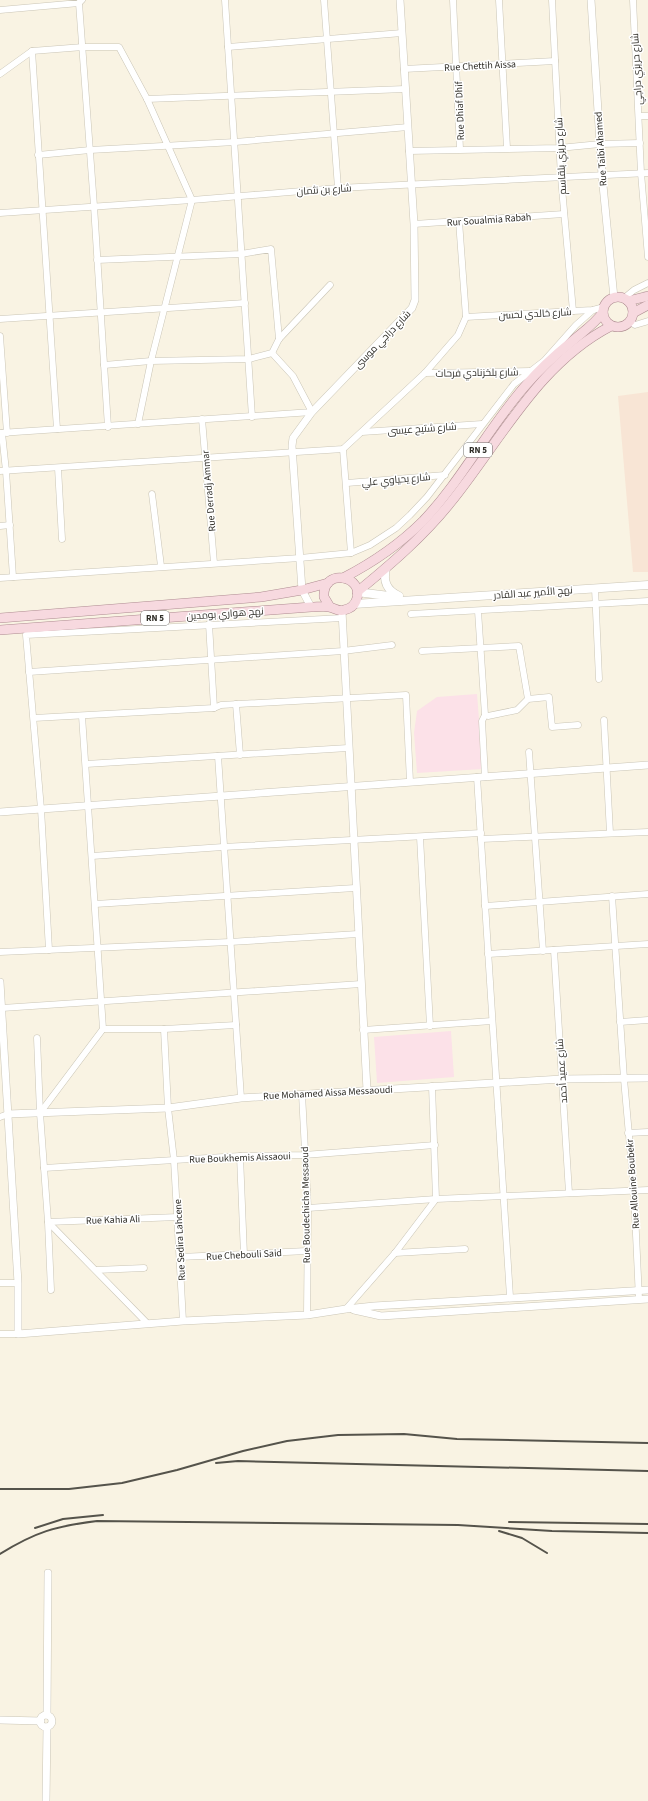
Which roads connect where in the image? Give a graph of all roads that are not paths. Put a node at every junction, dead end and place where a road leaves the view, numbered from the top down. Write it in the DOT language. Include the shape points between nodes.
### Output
graph roads {
  1 [pos="225,0"];
  2 [pos="324,0"];
  3 [pos="400,0"];
  4 [pos="453,0"];
  5 [pos="499,0"];
  6 [pos="552,0"];
  7 [pos="591,0"];
  8 [pos="632,0"];
  9 [pos="81,2"];
  10 [pos="0,10"];
  11 [pos="402,33"];
  12 [pos="327,39"];
  13 [pos="228,46"];
  14 [pos="83,47"];
  15 [pos="32,51"];
  16 [pos="555,61"];
  17 [pos="504,63"];
  18 [pos="457,66"];
  19 [pos="404,68"];
  20 [pos="0,74"];
  21 [pos="405,89"];
  22 [pos="331,93"];
  23 [pos="232,97"];
  24 [pos="147,99"];
  25 [pos="639,116"];
  26 [pos="648,116"];
  27 [pos="408,127"];
  28 [pos="334,134"];
  29 [pos="235,142"];
  30 [pos="640,143"];
  31 [pos="600,144"];
  32 [pos="167,145"];
  33 [pos="507,148"];
  34 [pos="559,148"];
  35 [pos="460,149"];
  36 [pos="90,150"];
  37 [pos="409,151"];
  38 [pos="38,155"];
  39 [pos="645,173"];
  40 [pos="602,175"];
  41 [pos="561,177"];
  42 [pos="412,184"];
  43 [pos="338,188"];
  44 [pos="239,195"];
  45 [pos="192,200"];
  46 [pos="94,206"];
  47 [pos="42,210"];
  48 [pos="0,213"];
  49 [pos="564,214"];
  50 [pos="459,221"];
  51 [pos="414,224"];
  52 [pos="241,254"];
  53 [pos="177,256"];
  54 [pos="648,257"];
  55 [pos="97,260"];
  56 [pos="648,283"];
  57 [pos="330,285"];
  58 [pos="648,296"];
  59 [pos="622,299"];
  60 [pos="246,303"];
  61 [pos="648,305"];
  62 [pos="164,307"];
  63 [pos="593,310"];
  64 [pos="604,310"];
  65 [pos="573,311"];
  66 [pos="100,313"];
  67 [pos="48,316"];
  68 [pos="466,317"];
  69 [pos="631,317"];
  70 [pos="0,319"];
  71 [pos="648,321"];
  72 [pos="611,326"];
  73 [pos="0,336"];
  74 [pos="279,339"];
  75 [pos="272,353"];
  76 [pos="249,360"];
  77 [pos="151,361"];
  78 [pos="104,365"];
  79 [pos="530,371"];
  80 [pos="426,373"];
  81 [pos="312,412"];
  82 [pos="252,417"];
  83 [pos="202,419"];
  84 [pos="138,424"];
  85 [pos="482,424"];
  86 [pos="108,427"];
  87 [pos="57,429"];
  88 [pos="362,432"];
  89 [pos="3,433"];
  90 [pos="343,449"];
  91 [pos="292,453"];
  92 [pos="206,458"];
  93 [pos="58,468"];
  94 [pos="3,471"];
  95 [pos="445,475"];
  96 [pos="347,483"];
  97 [pos="152,494"];
  98 [pos="10,525"];
  99 [pos="0,526"];
  100 [pos="62,539"];
  101 [pos="351,553"];
  102 [pos="300,558"];
  103 [pos="214,563"];
  104 [pos="161,566"];
  105 [pos="386,568"];
  106 [pos="13,576"];
  107 [pos="0,578"];
  108 [pos="344,578"];
  109 [pos="328,583"];
  110 [pos="648,585"];
  111 [pos="595,588"];
  112 [pos="302,590"];
  113 [pos="357,592"];
  114 [pos="401,597"];
  115 [pos="418,599"];
  116 [pos="648,601"];
  117 [pos="354,604"];
  118 [pos="596,604"];
  119 [pos="311,607"];
  120 [pos="330,607"];
  121 [pos="478,611"];
  122 [pos="411,614"];
  123 [pos="342,615"];
  124 [pos="4,618"];
  125 [pos="209,624"];
  126 [pos="5,629"];
  127 [pos="26,635"];
  128 [pos="392,645"];
  129 [pos="481,648"];
  130 [pos="343,651"];
  131 [pos="422,651"];
  132 [pos="212,660"];
  133 [pos="29,672"];
  134 [pos="599,679"];
  135 [pos="346,699"];
  136 [pos="528,699"];
  137 [pos="236,704"];
  138 [pos="214,708"];
  139 [pos="485,715"];
  140 [pos="82,716"];
  141 [pos="34,718"];
  142 [pos="604,720"];
  143 [pos="578,725"];
  144 [pos="348,748"];
  145 [pos="529,752"];
  146 [pos="240,755"];
  147 [pos="218,756"];
  148 [pos="86,764"];
  149 [pos="648,765"];
  150 [pos="607,768"];
  151 [pos="531,774"];
  152 [pos="477,777"];
  153 [pos="485,777"];
  154 [pos="410,782"];
  155 [pos="350,787"];
  156 [pos="220,796"];
  157 [pos="89,805"];
  158 [pos="40,809"];
  159 [pos="0,812"];
  160 [pos="648,832"];
  161 [pos="610,833"];
  162 [pos="420,836"];
  163 [pos="481,836"];
  164 [pos="535,837"];
  165 [pos="353,841"];
  166 [pos="223,847"];
  167 [pos="92,856"];
  168 [pos="355,888"];
  169 [pos="648,894"];
  170 [pos="227,896"];
  171 [pos="612,896"];
  172 [pos="539,902"];
  173 [pos="95,904"];
  174 [pos="485,906"];
  175 [pos="358,934"];
  176 [pos="230,942"];
  177 [pos="648,944"];
  178 [pos="614,946"];
  179 [pos="98,948"];
  180 [pos="49,950"];
  181 [pos="554,950"];
  182 [pos="543,951"];
  183 [pos="0,952"];
  184 [pos="488,954"];
  185 [pos="0,982"];
  186 [pos="361,984"];
  187 [pos="234,993"];
  188 [pos="101,1002"];
  189 [pos="2,1008"];
  190 [pos="648,1020"];
  191 [pos="492,1021"];
  192 [pos="620,1022"];
  193 [pos="236,1025"];
  194 [pos="430,1026"];
  195 [pos="103,1029"];
  196 [pos="164,1029"];
  197 [pos="363,1030"];
  198 [pos="37,1038"];
  199 [pos="648,1078"];
  200 [pos="562,1079"];
  201 [pos="624,1079"];
  202 [pos="496,1083"];
  203 [pos="432,1086"];
  204 [pos="367,1090"];
  205 [pos="302,1094"];
  206 [pos="241,1098"];
  207 [pos="168,1108"];
  208 [pos="40,1113"];
  209 [pos="8,1114"];
  210 [pos="0,1117"];
  211 [pos="648,1132"];
  212 [pos="628,1133"];
  213 [pos="435,1145"];
  214 [pos="304,1155"];
  215 [pos="240,1156"];
  216 [pos="174,1160"];
  217 [pos="44,1168"];
  218 [pos="634,1190"];
  219 [pos="648,1190"];
  220 [pos="569,1193"];
  221 [pos="504,1196"];
  222 [pos="436,1199"];
  223 [pos="308,1208"];
  224 [pos="178,1217"];
  225 [pos="48,1222"];
  226 [pos="465,1249"];
  227 [pos="307,1251"];
  228 [pos="395,1253"];
  229 [pos="244,1254"];
  230 [pos="180,1257"];
  231 [pos="144,1268"];
  232 [pos="96,1270"];
  233 [pos="18,1282"];
  234 [pos="0,1283"];
  235 [pos="51,1290"];
  236 [pos="638,1290"];
  237 [pos="648,1290"];
  238 [pos="510,1297"];
  239 [pos="639,1299"];
  240 [pos="648,1299"];
  241 [pos="346,1309"];
  242 [pos="306,1315"];
  243 [pos="184,1321"];
  244 [pos="148,1324"];
  245 [pos="0,1334"];
  246 [pos="18,1334"];
  247 [pos="48,1573"];
  248 [pos="47,1715"];
  249 [pos="0,1720"];
  250 [pos="40,1721"];
  251 [pos="47,1727"];
  252 [pos="46,1801"];
  1 -- 13 [label="street"];
  2 -- 12 [label="street"];
  3 -- 11 [label="street, شارع دراجي موسى"];
  4 -- 18 [label="street, Rue Dhiaf Dhif"];
  5 -- 17 [label="street"];
  6 -- 16 [label="street, شارع حريزي بلقاسم"];
  7 -- 31 [label="street, Rue Taibi Ahamed"];
  8 -- 25 [label="street, شارع حريزي دراجي"];
  9 -- 10 [label="street"];
  9 -- 14 [label="street"];
  11 -- 12 [label="street"];
  11 -- 19 [label="street, شارع دراجي موسى"];
  12 -- 13 [label="street"];
  12 -- 22 [label="street"];
  13 -- 23 [label="street"];
  14 -- 15 [label="street"];
  14 -- 24 [label="street" via="119,47"];
  14 -- 36 [label="street"];
  15 -- 20 [label="street"];
  15 -- 38 [label="street"];
  16 -- 17 [label="street, Rue Chettih Aissa"];
  16 -- 34 [label="street, شارع حريزي بلقاسم"];
  17 -- 18 [label="street, Rue Chettih Aissa"];
  17 -- 33 [label="street"];
  18 -- 19 [label="street, Rue Chettih Aissa"];
  18 -- 35 [label="street, Rue Dhiaf Dhif"];
  19 -- 21 [label="street, شارع دراجي موسى"];
  21 -- 22 [label="street"];
  21 -- 27 [label="street, شارع دراجي موسى"];
  22 -- 23 [label="street"];
  22 -- 28 [label="street"];
  23 -- 24 [label="street"];
  23 -- 29 [label="street"];
  24 -- 32 [label="street"];
  25 -- 26 [label="street"];
  25 -- 30 [label="street, شارع حريزي دراجي"];
  27 -- 28 [label="street"];
  27 -- 37 [label="street, شارع دراجي موسى"];
  28 -- 29 [label="street"];
  28 -- 43 [label="street"];
  29 -- 32 [label="street"];
  29 -- 44 [label="street"];
  30 -- 31 [label="street"];
  30 -- 39 [label="street, شارع حريزي دراجي"];
  31 -- 34 [label="street"];
  31 -- 40 [label="street, Rue Taibi Ahamed"];
  32 -- 36 [label="street"];
  32 -- 45 [label="street"];
  33 -- 34 [label="street"];
  33 -- 35 [label="street"];
  34 -- 41 [label="street, شارع حريزي بلقاسم"];
  35 -- 37 [label="street"];
  36 -- 38 [label="street"];
  36 -- 46 [label="street"];
  37 -- 42 [label="street, شارع دراجي موسى"];
  38 -- 47 [label="street"];
  39 -- 40 [label="street, شارع بن نثمان"];
  39 -- 54 [label="street, شارع حريزي دراجي"];
  40 -- 41 [label="street, شارع بن نثمان"];
  40 -- 59 [label="street, Rue Taibi Ahamed"];
  41 -- 42 [label="street, شارع بن نثمان"];
  41 -- 49 [label="street, شارع حريزي بلقاسم"];
  42 -- 43 [label="street, شارع بن نثمان"];
  42 -- 51 [label="street, شارع دراجي موسى"];
  43 -- 44 [label="street, شارع بن نثمان"];
  44 -- 45 [label="street, شارع بن نثمان"];
  44 -- 52 [label="street"];
  45 -- 46 [label="street, شارع بن نثمان"];
  45 -- 53 [label="street"];
  46 -- 47 [label="street, شارع بن نثمان"];
  46 -- 55 [label="street"];
  47 -- 48 [label="street, شارع بن نثمان"];
  47 -- 67 [label="street"];
  49 -- 50 [label="street, Rur Soualmia Rabah"];
  49 -- 65 [label="street, شارع حريزي بلقاسم"];
  50 -- 51 [label="street, Rur Soualmia Rabah"];
  50 -- 68 [label="street"];
  51 -- 81 [label="street, شارع دراجي موسى" via="414,304"];
  52 -- 53 [label="street"];
  52 -- 60 [label="street"];
  52 -- 74 [label="street" via="271,249"];
  53 -- 55 [label="street"];
  53 -- 62 [label="street"];
  55 -- 66 [label="street"];
  56 -- 59 [label="street"];
  57 -- 74 [label="street"];
  58 -- 59 [label="main road"];
  59 -- 64 [label="main road" via="609,301"];
  59 -- 69 [label="main road" via="632,307"];
  60 -- 62 [label="street"];
  60 -- 76 [label="street"];
  61 -- 69 [label="main road"];
  62 -- 66 [label="street"];
  62 -- 77 [label="street"];
  63 -- 64 [label="street, شارع خالدي لحسن"];
  63 -- 65 [label="street, شارع خالدي لحسن"];
  63 -- 79 [label="street" via="576,324 544,361"];
  64 -- 72 [label="main road" via="605,320"];
  64 -- 108 [label="main road, RN 5" via="594,324 564,348 525,386 447,493 422,522 386,552"];
  65 -- 68 [label="street, شارع خالدي لحسن"];
  66 -- 67 [label="street"];
  66 -- 78 [label="street"];
  67 -- 70 [label="street"];
  67 -- 87 [label="street"];
  68 -- 80 [label="street" via="458,335"];
  69 -- 71 [label="street" via="635,325"];
  69 -- 72 [label="main road" via="622,327"];
  72 -- 105 [label="main road, RN 5" via="585,342 548,374 518,410 443,513"];
  73 -- 89 [label="street"];
  74 -- 75 [label="street"];
  75 -- 76 [label="street"];
  75 -- 81 [label="street" via="293,376"];
  76 -- 77 [label="street"];
  76 -- 82 [label="street"];
  77 -- 78 [label="street"];
  77 -- 84 [label="street"];
  78 -- 86 [label="street"];
  79 -- 80 [label="street, شارع بلخزنادي فرحات"];
  79 -- 85 [label="street" via="514,384"];
  80 -- 88 [label="street"];
  81 -- 82 [label="street"];
  81 -- 91 [label="street, شارع دراجي موسى" via="293,438"];
  82 -- 83 [label="street"];
  83 -- 84 [label="street"];
  83 -- 92 [label="street, Rue Derradj Ammar"];
  84 -- 86 [label="street"];
  85 -- 88 [label="street, شارع شتيح عيسى"];
  85 -- 95 [label="street"];
  86 -- 87 [label="street"];
  87 -- 89 [label="street"];
  88 -- 90 [label="street"];
  89 -- 94 [label="street"];
  90 -- 91 [label="street"];
  90 -- 96 [label="street"];
  91 -- 92 [label="street"];
  91 -- 102 [label="street, شارع دراجي موسى"];
  92 -- 93 [label="street"];
  92 -- 103 [label="street, Rue Derradj Ammar"];
  93 -- 94 [label="street"];
  93 -- 100 [label="street"];
  94 -- 98 [label="street"];
  95 -- 96 [label="street, شارع يحياوي علي"];
  95 -- 101 [label="street" via="396,528 370,546"];
  96 -- 101 [label="street"];
  97 -- 104 [label="street"];
  98 -- 99 [label="street"];
  98 -- 106 [label="street"];
  101 -- 102 [label="street"];
  102 -- 103 [label="street"];
  102 -- 112 [label="street, شارع دراجي موسى"];
  103 -- 104 [label="street"];
  104 -- 106 [label="street"];
  105 -- 113 [label="main road, RN 5"];
  105 -- 114 [label="main road" via="384,580 387,587"];
  106 -- 107 [label="street"];
  108 -- 109 [label="main road"];
  108 -- 113 [label="main road" via="352,582"];
  109 -- 112 [label="main road, نهج هواري بومدين / RN 5"];
  109 -- 120 [label="main road" via="324,597"];
  110 -- 111 [label="main road, نهج الأمير عبد القادر"];
  111 -- 115 [label="main road, نهج الأمير عبد القادر"];
  111 -- 118 [label="street"];
  112 -- 119 [label="street, شارع دراجي موسى"];
  112 -- 124 [label="main road, نهج هواري بومدين / RN 5" via="210,602"];
  113 -- 114 [label="main road, نهج الأمير عبد القادر"];
  113 -- 117 [label="main road"];
  114 -- 115 [label="main road, نهج الأمير عبد القادر"];
  115 -- 117 [label="main road, نهج الأمير عبد القادر"];
  116 -- 118 [label="street"];
  117 -- 123 [label="main road"];
  118 -- 121 [label="street"];
  118 -- 134 [label="street"];
  119 -- 120 [label="main road, نهج هواري بومدين / RN 5"];
  119 -- 126 [label="main road, نهج هواري بومدين / RN 5"];
  120 -- 123 [label="main road"];
  121 -- 122 [label="street"];
  121 -- 129 [label="street"];
  123 -- 125 [label="street"];
  123 -- 130 [label="street"];
  124 -- 126 [label="street"];
  125 -- 127 [label="street"];
  125 -- 132 [label="street"];
  126 -- 127 [label="street"];
  127 -- 133 [label="street"];
  128 -- 130 [label="street"];
  129 -- 131 [label="street"];
  129 -- 136 [label="street" via="519,646"];
  129 -- 139 [label="street"];
  130 -- 132 [label="street"];
  130 -- 135 [label="street"];
  132 -- 133 [label="street"];
  132 -- 138 [label="street"];
  133 -- 141 [label="street"];
  135 -- 137 [label="street"];
  135 -- 144 [label="street"];
  135 -- 154 [label="street" via="406,695"];
  136 -- 139 [label="street" via="517,710"];
  136 -- 143 [label="street" via="549,697 552,727"];
  137 -- 138 [label="street"];
  137 -- 146 [label="street"];
  138 -- 140 [label="street"];
  139 -- 153 [label="street" via="482,721"];
  140 -- 141 [label="street"];
  140 -- 148 [label="street"];
  141 -- 158 [label="street"];
  142 -- 150 [label="street"];
  144 -- 146 [label="street"];
  144 -- 155 [label="street"];
  145 -- 151 [label="street"];
  146 -- 147 [label="street"];
  147 -- 148 [label="street"];
  147 -- 156 [label="street"];
  148 -- 157 [label="street"];
  149 -- 150 [label="street"];
  150 -- 151 [label="street"];
  150 -- 161 [label="street"];
  151 -- 153 [label="street"];
  151 -- 164 [label="street"];
  152 -- 153 [label="street"];
  152 -- 154 [label="street"];
  152 -- 163 [label="street"];
  154 -- 155 [label="street"];
  155 -- 156 [label="street"];
  155 -- 165 [label="street"];
  156 -- 157 [label="street"];
  156 -- 166 [label="street"];
  157 -- 158 [label="street"];
  157 -- 167 [label="street"];
  158 -- 159 [label="street"];
  158 -- 180 [label="street"];
  160 -- 161 [label="street"];
  161 -- 164 [label="street"];
  162 -- 163 [label="street"];
  162 -- 165 [label="street"];
  162 -- 194 [label="street"];
  163 -- 164 [label="street"];
  163 -- 174 [label="street"];
  164 -- 172 [label="street"];
  165 -- 166 [label="street"];
  165 -- 168 [label="street"];
  166 -- 167 [label="street"];
  166 -- 170 [label="street"];
  167 -- 173 [label="street"];
  168 -- 170 [label="street"];
  168 -- 175 [label="street"];
  169 -- 171 [label="street"];
  170 -- 173 [label="street"];
  170 -- 176 [label="street"];
  171 -- 172 [label="street"];
  171 -- 178 [label="street, Rue Allouine Boubekr"];
  172 -- 174 [label="street"];
  172 -- 182 [label="street"];
  173 -- 179 [label="street"];
  174 -- 184 [label="street"];
  175 -- 176 [label="street"];
  175 -- 186 [label="street"];
  176 -- 179 [label="street"];
  176 -- 187 [label="street"];
  177 -- 178 [label="street"];
  178 -- 181 [label="street"];
  178 -- 192 [label="street, Rue Allouine Boubekr"];
  179 -- 180 [label="street"];
  179 -- 188 [label="street"];
  180 -- 183 [label="street"];
  181 -- 182 [label="street"];
  181 -- 200 [label="street, شارع عميد أحمد"];
  182 -- 184 [label="street"];
  184 -- 191 [label="street"];
  185 -- 189 [label="street"];
  186 -- 187 [label="street"];
  186 -- 197 [label="street"];
  187 -- 188 [label="street"];
  187 -- 193 [label="street"];
  188 -- 189 [label="street"];
  188 -- 195 [label="street"];
  189 -- 209 [label="street"];
  190 -- 192 [label="street"];
  191 -- 194 [label="street"];
  191 -- 202 [label="street"];
  192 -- 201 [label="street, Rue Allouine Boubekr"];
  193 -- 196 [label="street"];
  193 -- 206 [label="street"];
  194 -- 197 [label="street"];
  195 -- 196 [label="street"];
  195 -- 208 [label="street"];
  196 -- 207 [label="street, Rue Sedira Lahcene"];
  197 -- 204 [label="street"];
  198 -- 208 [label="street"];
  199 -- 201 [label="street, Rue Mohamed Aissa Messaoudi"];
  200 -- 201 [label="street, Rue Mohamed Aissa Messaoudi"];
  200 -- 202 [label="street, Rue Mohamed Aissa Messaoudi"];
  200 -- 220 [label="street, شارع عميد أحمد"];
  201 -- 212 [label="street, Rue Allouine Boubekr"];
  202 -- 203 [label="street, Rue Mohamed Aissa Messaoudi"];
  202 -- 221 [label="street"];
  203 -- 204 [label="street, Rue Mohamed Aissa Messaoudi"];
  203 -- 213 [label="street"];
  204 -- 205 [label="street, Rue Mohamed Aissa Messaoudi"];
  205 -- 206 [label="street, Rue Mohamed Aissa Messaoudi"];
  205 -- 214 [label="street, Rue Boudechicha Messaoud"];
  206 -- 207 [label="street, Rue Mohamed Aissa Messaoudi"];
  207 -- 208 [label="street, Rue Mohamed Aissa Messaoudi"];
  207 -- 216 [label="street, Rue Sedira Lahcene"];
  208 -- 209 [label="street, Rue Mohamed Aissa Messaoudi"];
  208 -- 217 [label="street"];
  209 -- 210 [label="street"];
  209 -- 233 [label="street"];
  211 -- 212 [label="street"];
  212 -- 218 [label="street, Rue Allouine Boubekr"];
  213 -- 214 [label="street, Rue Boukhemis Aissaoui"];
  213 -- 222 [label="street"];
  214 -- 215 [label="street, Rue Boukhemis Aissaoui"];
  214 -- 223 [label="street, Rue Boudechicha Messaoud"];
  215 -- 216 [label="street, Rue Boukhemis Aissaoui"];
  215 -- 229 [label="street"];
  216 -- 217 [label="street, Rue Boukhemis Aissaoui"];
  216 -- 224 [label="street, Rue Sedira Lahcene"];
  217 -- 225 [label="street"];
  218 -- 219 [label="street"];
  218 -- 220 [label="street"];
  218 -- 236 [label="street, Rue Allouine Boubekr"];
  220 -- 221 [label="street"];
  221 -- 222 [label="street"];
  221 -- 238 [label="street"];
  222 -- 223 [label="street"];
  222 -- 228 [label="street"];
  223 -- 227 [label="street, Rue Boudechicha Messaoud"];
  224 -- 225 [label="street, Rue Kahia Ali"];
  224 -- 230 [label="street, Rue Sedira Lahcene"];
  225 -- 232 [label="street"];
  225 -- 235 [label="street"];
  226 -- 228 [label="street"];
  227 -- 229 [label="street, Rue Chebouli Said"];
  227 -- 242 [label="street, Rue Boudechicha Messaoud"];
  228 -- 241 [label="street"];
  229 -- 230 [label="street, Rue Chebouli Said"];
  230 -- 243 [label="street, Rue Sedira Lahcene"];
  231 -- 232 [label="street"];
  232 -- 244 [label="street"];
  233 -- 234 [label="street"];
  233 -- 246 [label="street"];
  236 -- 237 [label="street"];
  236 -- 238 [label="street"];
  236 -- 239 [label="street, Rue Allouine Boubekr"];
  238 -- 241 [label="street"];
  239 -- 240 [label="street"];
  239 -- 241 [label="street" via="381,1316"];
  241 -- 242 [label="street"];
  242 -- 243 [label="street"];
  243 -- 244 [label="street"];
  244 -- 246 [label="street"];
  245 -- 246 [label="street"];
  247 -- 248 [label="street"];
  248 -- 250 [label="street"];
  248 -- 251 [label="street" via="52,1724"];
  249 -- 250 [label="street"];
  250 -- 251 [label="street"];
  251 -- 252 [label="street"];
}
